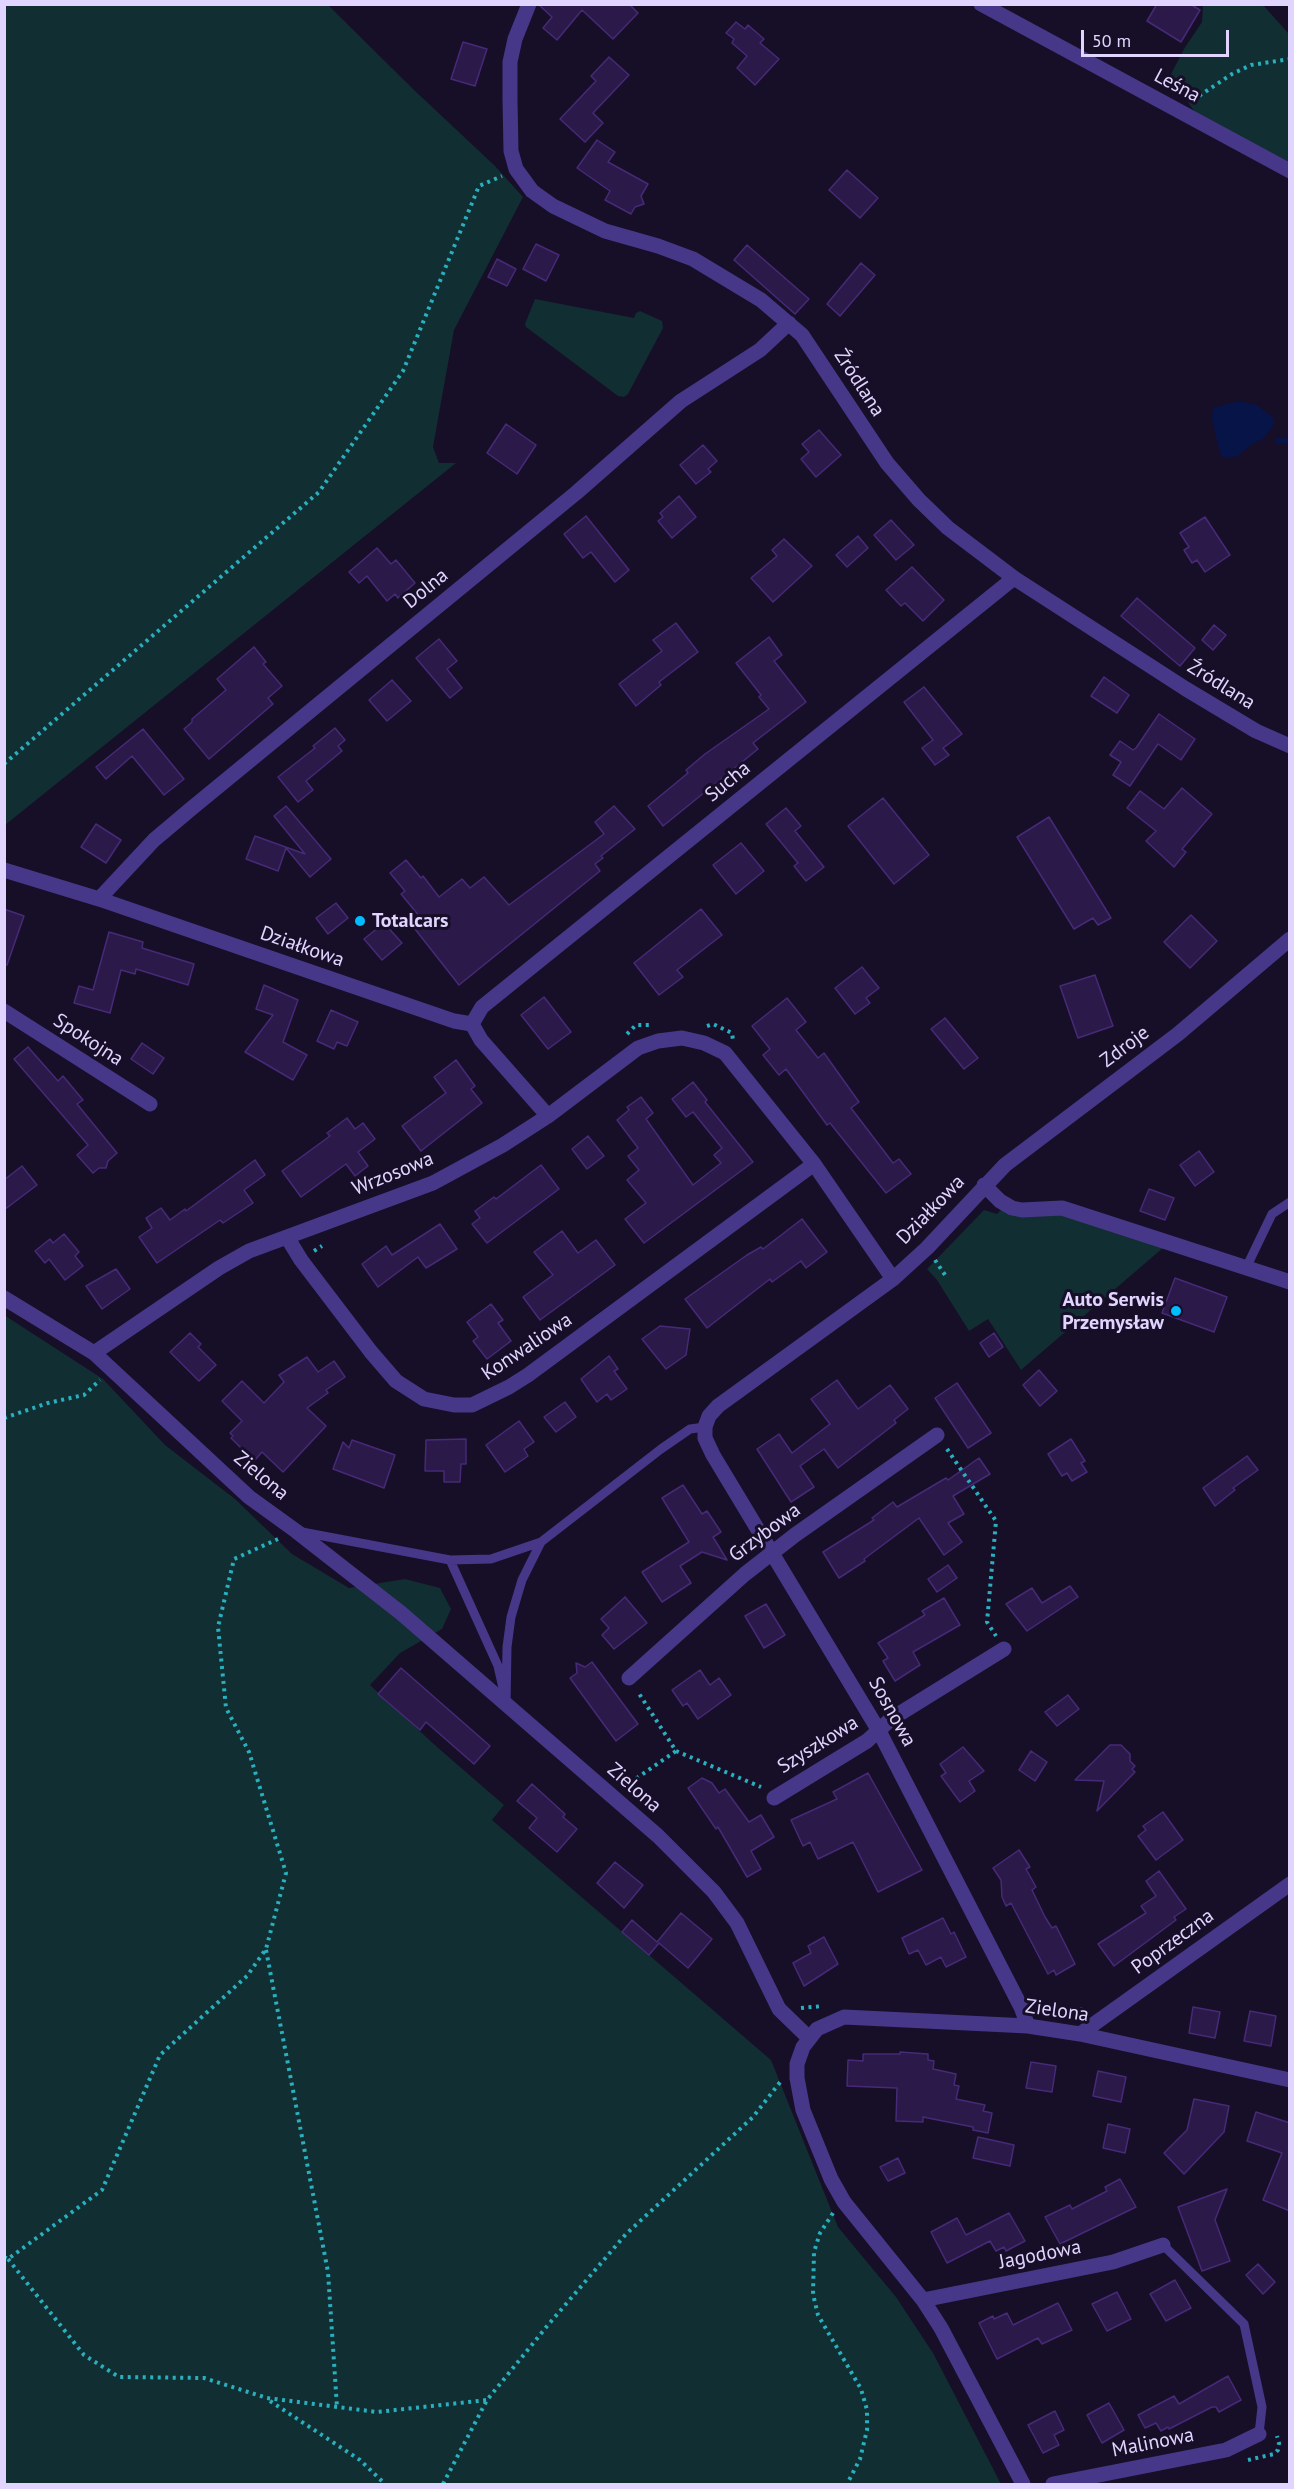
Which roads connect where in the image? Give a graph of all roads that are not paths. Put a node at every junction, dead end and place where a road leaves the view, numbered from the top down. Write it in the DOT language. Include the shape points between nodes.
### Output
graph roads {
  1 [pos="529,4"];
  2 [pos="981,4"];
  3 [pos="1290,171"];
  4 [pos="789,323"];
  5 [pos="1014,578"];
  6 [pos="1290,746"];
  7 [pos="4,870"];
  8 [pos="99,899"];
  9 [pos="1290,939"];
  10 [pos="4,1011"];
  11 [pos="472,1024"];
  12 [pos="704,1042"];
  13 [pos="150,1104"];
  14 [pos="548,1116"];
  15 [pos="814,1164"];
  16 [pos="984,1185"];
  17 [pos="1290,1202"];
  18 [pos="287,1237"];
  19 [pos="1246,1268"];
  20 [pos="893,1279"];
  21 [pos="1290,1282"];
  22 [pos="4,1298"];
  23 [pos="94,1353"];
  24 [pos="705,1427"];
  25 [pos="937,1435"];
  26 [pos="297,1531"];
  27 [pos="541,1542"];
  28 [pos="773,1553"];
  29 [pos="450,1560"];
  30 [pos="1004,1649"];
  31 [pos="629,1678"];
  32 [pos="506,1705"];
  33 [pos="879,1731"];
  34 [pos="776,1796"];
  35 [pos="1290,1884"];
  36 [pos="1029,2026"];
  37 [pos="1080,2034"];
  38 [pos="809,2038"];
  39 [pos="1290,2080"];
  40 [pos="1163,2245"];
  41 [pos="923,2300"];
  42 [pos="1258,2434"];
  43 [pos="1023,2484"];
  44 [pos="1053,2484"];
  1 -- 4 [label="street, Źródlana" via="510,62 511,151 516,169 532,191 553,206 605,231 702,264 761,300"];
  2 -- 3 [label="street, Leśna"];
  4 -- 5 [label="street, Źródlana" via="802,335 887,463 919,500 948,528"];
  4 -- 8 [label="street, Dolna" via="760,350 681,401 576,493 192,808 154,840"];
  5 -- 6 [label="street, Źródlana" via="1256,732"];
  5 -- 11 [label="street, Sucha" via="482,1007"];
  7 -- 8 [label="street, Działkowa"];
  8 -- 11 [label="street, Działkowa"];
  9 -- 16 [label="street, Zdroje" via="1178,1034 1032,1143"];
  10 -- 13 [label="street, Spokojna"];
  11 -- 14 [label="street" via="481,1040"];
  12 -- 14 [label="street, Wrzosowa" via="682,1038 638,1048"];
  12 -- 15 [label="street, Działkowa" via="725,1053"];
  14 -- 18 [label="street, Wrzosowa" via="433,1183"];
  15 -- 18 [label="street, Konwaliowa" via="528,1375 472,1405 437,1403 396,1381"];
  15 -- 20 [label="street, Działkowa"];
  16 -- 19 [label="street, Działkowa" via="1012,1208 1062,1208"];
  16 -- 20 [label="street, Działkowa"];
  17 -- 19 [label="lane" via="1272,1214"];
  18 -- 23 [label="street, Wrzosowa" via="249,1251 219,1268"];
  19 -- 21 [label="street, Działkowa"];
  20 -- 24 [label="street" via="718,1406"];
  22 -- 23 [label="street, Zielona"];
  23 -- 26 [label="street, Zielona" via="249,1497"];
  24 -- 27 [label="lane" via="690,1429 661,1449"];
  24 -- 28 [label="street, Sosnowa" via="705,1438 713,1455"];
  25 -- 28 [label="street, Grzybowa"];
  26 -- 29 [label="lane"];
  26 -- 32 [label="street, Zielona" via="401,1613"];
  27 -- 29 [label="lane" via="491,1559"];
  27 -- 32 [label="lane" via="522,1580 511,1617"];
  28 -- 31 [label="street, Grzybowa"];
  28 -- 33 [label="street, Sosnowa"];
  29 -- 32 [label="lane" via="498,1666"];
  30 -- 33 [label="street, Szyszkowa" via="891,1719"];
  32 -- 38 [label="street, Zielona" via="658,1836 714,1892 737,1923 779,2009"];
  33 -- 34 [label="street, Szyszkowa"];
  33 -- 36 [label="street, Sosnowa"];
  35 -- 37 [label="street, Poprzeczna"];
  36 -- 37 [label="street, Zielona"];
  36 -- 38 [label="street, Zielona" via="856,2016 832,2020"];
  37 -- 39 [label="street, Zielona"];
  38 -- 41 [label="street" via="797,2064 796,2078 815,2144 844,2202"];
  40 -- 41 [label="street, Jagodowa" via="1113,2262"];
  40 -- 42 [label="lane" via="1244,2324 1262,2408"];
  41 -- 43 [label="street"];
  42 -- 44 [label="street, Malinowa" via="1226,2450"];
}
